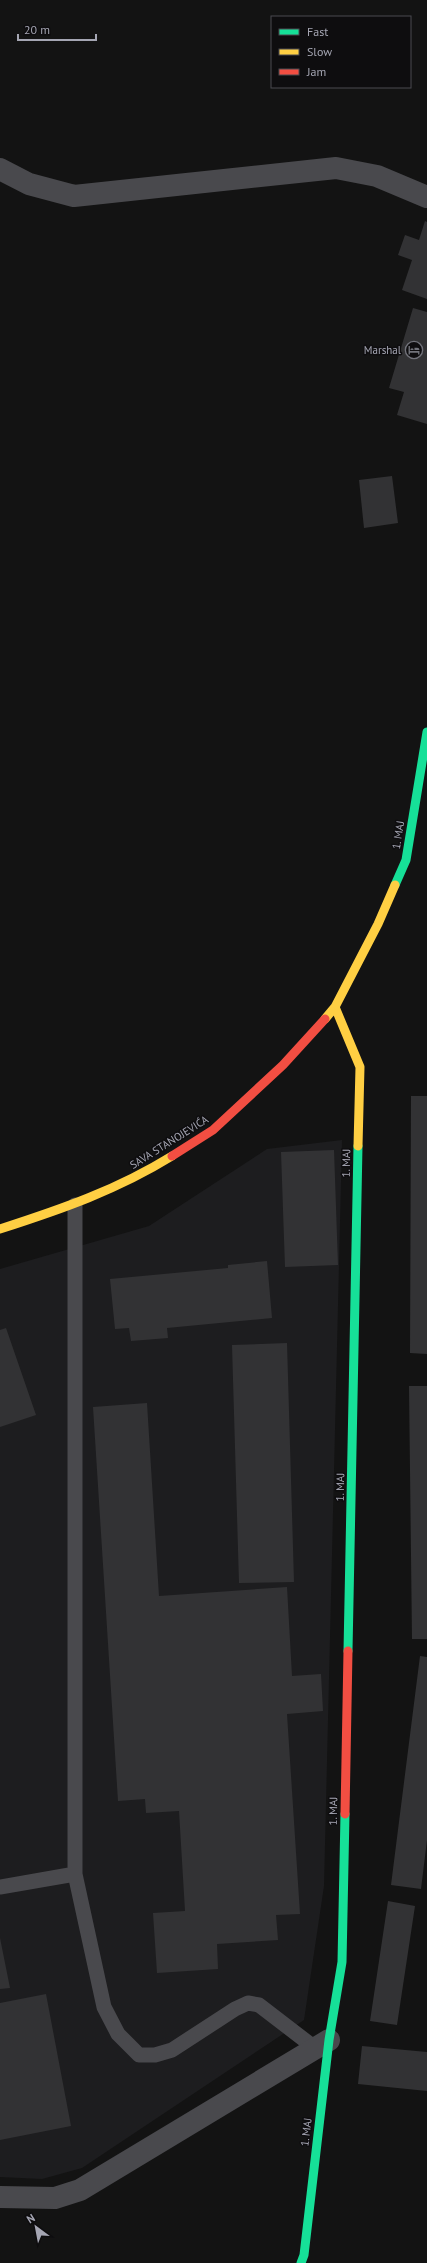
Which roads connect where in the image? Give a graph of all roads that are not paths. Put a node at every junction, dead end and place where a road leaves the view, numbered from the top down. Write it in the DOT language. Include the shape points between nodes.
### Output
graph roads {
  1 [pos="0,169"];
  2 [pos="427,197"];
  3 [pos="427,732"];
  4 [pos="335,1007"];
  5 [pos="75,1205"];
  6 [pos="0,1229"];
  7 [pos="75,1874"];
  8 [pos="0,1887"];
  9 [pos="322,2044"];
  10 [pos="0,2197"];
  11 [pos="301,2263"];
  1 -- 2 [label="street" via="29,184 74,196 336,168 377,176"];
  3 -- 4 [label="street, 1. MAJ" via="406,860 378,924"];
  4 -- 5 [label="street, SAVA STANOJEVIĆA" via="282,1065 213,1130 143,1174"];
  4 -- 9 [label="street, 1. MAJ" via="360,1067 342,1962"];
  5 -- 6 [label="street, SAVA STANOJEVIĆA"];
  5 -- 7 [label="lane"];
  7 -- 8 [label="lane"];
  7 -- 9 [label="lane" via="104,2007 118,2034 139,2055 154,2055 172,2050 248,2003 259,2005"];
  9 -- 10 [label="street" via="80,2190 55,2198"];
  9 -- 11 [label="street, 1. MAJ" via="304,2255"];
}
